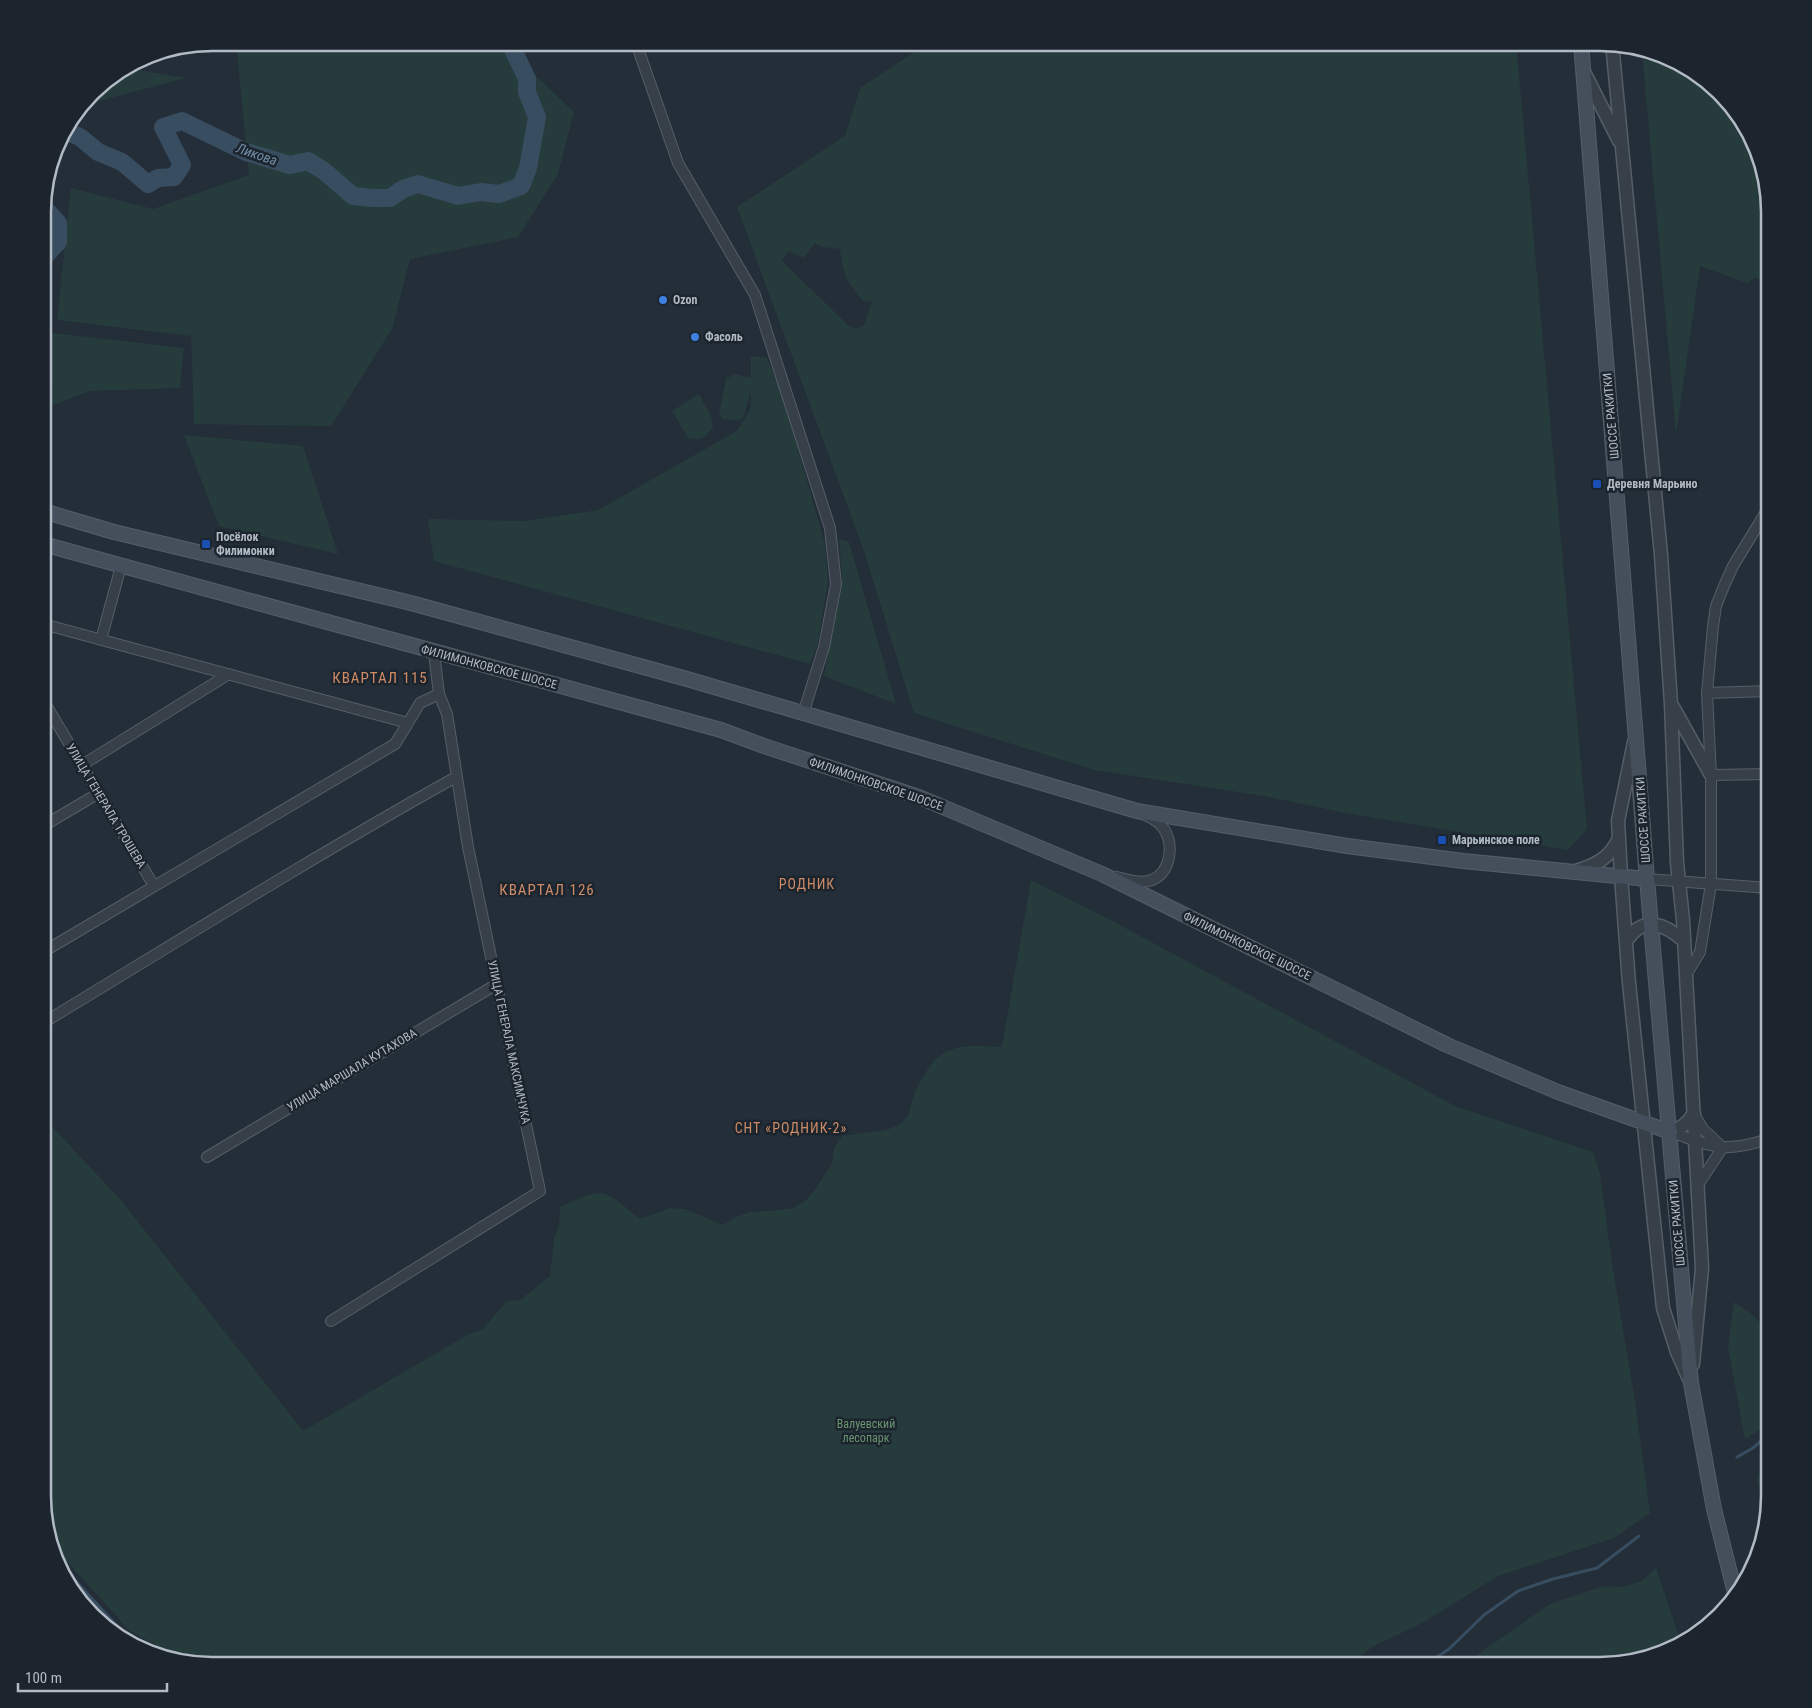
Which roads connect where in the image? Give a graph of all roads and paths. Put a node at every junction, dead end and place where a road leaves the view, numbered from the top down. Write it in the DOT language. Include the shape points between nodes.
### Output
graph roads {
  1 [pos="1582,51"];
  2 [pos="639,52"];
  3 [pos="1613,52"];
  4 [pos="1584,70"];
  5 [pos="1623,148"];
  6 [pos="52,514"];
  7 [pos="1760,522"];
  8 [pos="52,547"];
  9 [pos="121,566"];
  10 [pos="52,626"];
  11 [pos="101,640"];
  12 [pos="434,652"];
  13 [pos="229,674"];
  14 [pos="1760,691"];
  15 [pos="1707,693"];
  16 [pos="438,694"];
  17 [pos="1671,704"];
  18 [pos="803,714"];
  19 [pos="52,716"];
  20 [pos="408,723"];
  21 [pos="1636,730"];
  22 [pos="82,765"];
  23 [pos="1711,774"];
  24 [pos="1760,774"];
  25 [pos="456,777"];
  26 [pos="99,793"];
  27 [pos="1137,811"];
  28 [pos="52,821"];
  29 [pos="1619,838"];
  30 [pos="1574,871"];
  31 [pos="1102,874"];
  32 [pos="1621,876"];
  33 [pos="1648,879"];
  34 [pos="1679,881"];
  35 [pos="1711,884"];
  36 [pos="154,886"];
  37 [pos="1761,887"];
  38 [pos="1652,924"];
  39 [pos="1626,940"];
  40 [pos="1684,940"];
  41 [pos="52,947"];
  42 [pos="1686,975"];
  43 [pos="498,984"];
  44 [pos="52,1018"];
  45 [pos="1694,1113"];
  46 [pos="1644,1123"];
  47 [pos="1670,1132"];
  48 [pos="1695,1140"];
  49 [pos="1761,1141"];
  50 [pos="1723,1147"];
  51 [pos="207,1157"];
  52 [pos="1698,1185"];
  53 [pos="331,1321"];
  54 [pos="1691,1384"];
  55 [pos="1734,1585"];
  1 -- 4 [label="main road, ШОССЕ РАКИТКИ"];
  2 -- 18 [label="street" via="678,163 755,295 830,528 836,584 824,646"];
  3 -- 5 [label="street"];
  4 -- 5 [label="street"];
  4 -- 21 [label="main road, ШОССЕ РАКИТКИ"];
  5 -- 17 [label="street" via="1661,555"];
  6 -- 18 [label="main road" via="114,532 411,603"];
  7 -- 15 [label="street" via="1733,566 1716,606"];
  8 -- 9 [label="main road, ФИЛИМОНКОВСКОЕ ШОССЕ"];
  9 -- 11 [label="street"];
  9 -- 12 [label="main road, ФИЛИМОНКОВСКОЕ ШОССЕ"];
  10 -- 11 [label="street"];
  11 -- 13 [label="street"];
  12 -- 16 [label="street, УЛИЦА ГЕНЕРАЛА МАКСИМЧУКА"];
  12 -- 31 [label="main road, ФИЛИМОНКОВСКОЕ ШОССЕ" via="720,730 919,796"];
  13 -- 20 [label="street"];
  13 -- 22 [label="street"];
  14 -- 15 [label="street"];
  15 -- 23 [label="street"];
  16 -- 20 [label="street" via="420,703"];
  16 -- 25 [label="street, УЛИЦА ГЕНЕРАЛА МАКСИМЧУКА" via="446,714"];
  17 -- 23 [label="street"];
  17 -- 34 [label="street"];
  18 -- 27 [label="main road"];
  19 -- 22 [label="street, УЛИЦА ГЕНЕРАЛА ТРОШЕВА"];
  20 -- 36 [label="street" via="395,744"];
  21 -- 29 [label="street" via="1618,821"];
  21 -- 33 [label="main road, ШОССЕ РАКИТКИ"];
  22 -- 26 [label="street, УЛИЦА ГЕНЕРАЛА ТРОШЕВА"];
  23 -- 24 [label="street"];
  23 -- 35 [label="street"];
  25 -- 43 [label="street, УЛИЦА ГЕНЕРАЛА МАКСИМЧУКА"];
  25 -- 44 [label="street" via="283,877"];
  26 -- 28 [label="street"];
  26 -- 36 [label="street, УЛИЦА ГЕНЕРАЛА ТРОШЕВА"];
  27 -- 30 [label="main road" via="1347,846"];
  27 -- 31 [label="street" via="1156,820 1164,829 1169,858 1164,871 1153,880 1141,882"];
  29 -- 30 [label="street" via="1607,858"];
  29 -- 32 [label="street"];
  30 -- 32 [label="main road"];
  31 -- 46 [label="main road, ФИЛИМОНКОВСКОЕ ШОССЕ" via="1443,1043 1558,1092"];
  32 -- 33 [label="main road"];
  32 -- 39 [label="street"];
  33 -- 34 [label="street"];
  33 -- 38 [label="main road, ШОССЕ РАКИТКИ"];
  34 -- 35 [label="street"];
  34 -- 40 [label="street"];
  35 -- 37 [label="street"];
  35 -- 42 [label="street" via="1700,952"];
  36 -- 41 [label="street"];
  38 -- 39 [label="street" via="1638,927"];
  38 -- 40 [label="street"];
  38 -- 47 [label="main road, ШОССЕ РАКИТКИ"];
  39 -- 46 [label="street"];
  40 -- 42 [label="street"];
  42 -- 45 [label="street"];
  43 -- 51 [label="street, УЛИЦА МАРШАЛА КУТАХОВА"];
  43 -- 53 [label="street, УЛИЦА ГЕНЕРАЛА МАКСИМЧУКА" via="540,1192"];
  45 -- 47 [label="street" via="1682,1128"];
  45 -- 48 [label="street"];
  45 -- 50 [label="street" via="1703,1129"];
  46 -- 47 [label="main road, ФИЛИМОНКОВСКОЕ ШОССЕ"];
  46 -- 54 [label="street" via="1663,1308"];
  47 -- 48 [label="street"];
  47 -- 54 [label="main road, ШОССЕ РАКИТКИ"];
  48 -- 50 [label="street"];
  48 -- 52 [label="street"];
  49 -- 50 [label="street"];
  50 -- 52 [label="street"];
  52 -- 54 [label="street" via="1702,1268"];
  54 -- 55 [label="main road, ШОССЕ РАКИТКИ" via="1714,1509"];
}
